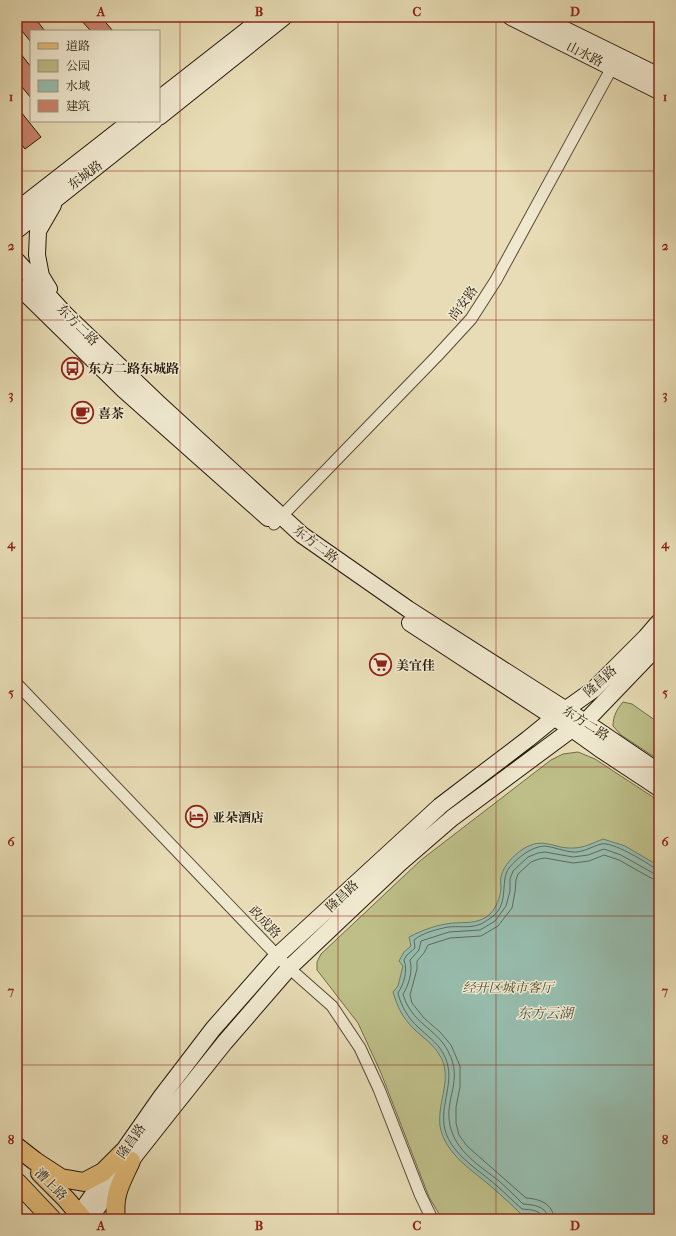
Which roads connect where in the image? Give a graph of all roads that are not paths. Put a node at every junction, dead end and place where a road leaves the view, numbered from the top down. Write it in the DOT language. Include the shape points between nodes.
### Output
graph roads {
  1 [pos="264,17"];
  2 [pos="284,17"];
  3 [pos="511,17"];
  4 [pos="539,17"];
  5 [pos="615,62"];
  6 [pos="659,76"];
  7 [pos="659,91"];
  8 [pos="160,98"];
  9 [pos="160,116"];
  10 [pos="130,122"];
  11 [pos="153,122"];
  12 [pos="51,192"];
  13 [pos="17,201"];
  14 [pos="17,210"];
  15 [pos="17,230"];
  16 [pos="17,261"];
  17 [pos="17,285"];
  18 [pos="17,294"];
  19 [pos="42,309"];
  20 [pos="65,314"];
  21 [pos="277,520"];
  22 [pos="659,622"];
  23 [pos="659,646"];
  24 [pos="17,684"];
  25 [pos="560,714"];
  26 [pos="578,725"];
  27 [pos="659,772"];
  28 [pos="659,788"];
  29 [pos="278,955"];
  30 [pos="289,968"];
  31 [pos="17,1147"];
  32 [pos="17,1151"];
  33 [pos="127,1156"];
  34 [pos="17,1182"];
  35 [pos="82,1218"];
  36 [pos="52,1219"];
  37 [pos="116,1219"];
  38 [pos="432,1219"];
  1 -- 8 [label="street"];
  2 -- 9 [label="street"];
  3 -- 5 [label="street, 山水路"];
  4 -- 5 [label="street, 山水路"];
  5 -- 6 [label="street, 山水路"];
  5 -- 7 [label="street, 山水路"];
  5 -- 21 [label="street, 尚安路" via="496,280 471,319"];
  10 -- 12 [label="street, 东城路"];
  11 -- 12 [label="street, 东城路"];
  12 -- 13 [label="street"];
  12 -- 14 [label="street, 东城路"];
  12 -- 15 [label="street, 东城路"];
  12 -- 20 [label="street" via="38,231 37,255 41,276"];
  16 -- 20 [label="street, 东方二路"];
  17 -- 19 [label="street, 东方二路"];
  18 -- 19 [label="street"];
  19 -- 21 [label="street, 东方二路" via="124,390"];
  20 -- 21 [label="street, 东方二路"];
  21 -- 25 [label="street, 东方二路"];
  22 -- 25 [label="street, 隆昌路" via="593,690"];
  23 -- 26 [label="street, 隆昌路"];
  24 -- 29 [label="street, 政成路"];
  25 -- 26 [label="street, 东方二路"];
  25 -- 29 [label="street, 隆昌路" via="440,806"];
  26 -- 27 [label="street, 东方二路"];
  26 -- 28 [label="street, 东方二路" via="600,750"];
  26 -- 30 [label="street, 隆昌路" via="452,818"];
  29 -- 30 [label="street, 政成路"];
  29 -- 33 [label="street, 隆昌路" via="213,1029 162,1097"];
  30 -- 33 [label="street, 隆昌路"];
  30 -- 38 [label="street, 政成路" via="332,1006 360,1048"];
  31 -- 33 [label="main road" via="61,1178 84,1182"];
  32 -- 35 [label="main road, 漕上路"];
  33 -- 35 [label="street, 隆昌路"];
  33 -- 37 [label="main road" via="114,1205"];
  34 -- 36 [label="main road, 漕上路"];
}
